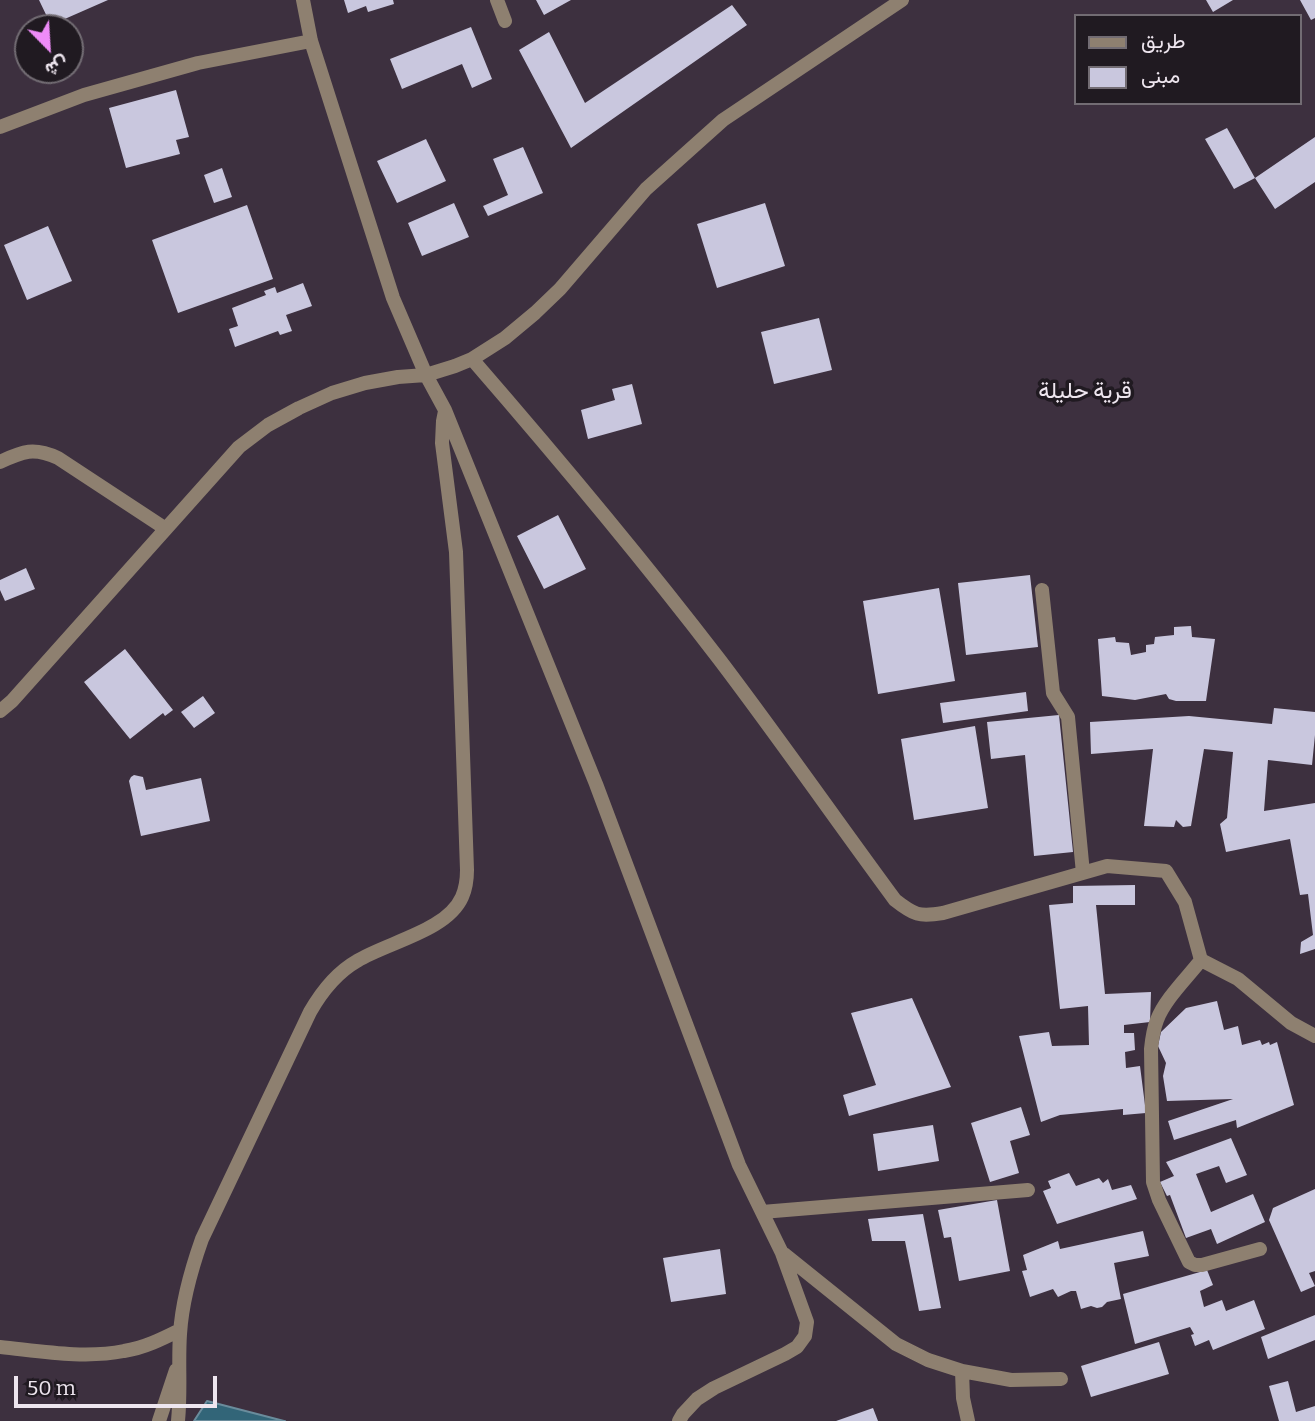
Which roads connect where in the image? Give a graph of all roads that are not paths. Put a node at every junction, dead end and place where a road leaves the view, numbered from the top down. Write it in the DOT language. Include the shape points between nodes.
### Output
graph roads {
  1 [pos="303,0"];
  2 [pos="497,0"];
  3 [pos="902,0"];
  4 [pos="505,21"];
  5 [pos="311,41"];
  6 [pos="0,127"];
  7 [pos="472,359"];
  8 [pos="426,375"];
  9 [pos="445,410"];
  10 [pos="0,462"];
  11 [pos="166,529"];
  12 [pos="1042,590"];
  13 [pos="6,703"];
  14 [pos="0,711"];
  15 [pos="1083,873"];
  16 [pos="1201,960"];
  17 [pos="1315,1036"];
  18 [pos="1028,1190"];
  19 [pos="762,1212"];
  20 [pos="1259,1249"];
  21 [pos="782,1253"];
  22 [pos="180,1330"];
  23 [pos="0,1348"];
  24 [pos="178,1362"];
  25 [pos="962,1371"];
  26 [pos="1061,1379"];
  27 [pos="159,1421"];
  28 [pos="178,1421"];
  29 [pos="678,1421"];
  30 [pos="968,1421"];
  1 -- 5 [label="street"];
  2 -- 4 [label="street"];
  3 -- 7 [label="street" via="723,120 646,189 561,289 505,338"];
  5 -- 6 [label="street" via="185,66 84,95"];
  5 -- 8 [label="street" via="393,298"];
  7 -- 8 [label="street"];
  7 -- 15 [label="street" via="710,647 895,900 926,916"];
  8 -- 9 [label="street"];
  8 -- 11 [label="street" via="365,383 268,425 239,447"];
  9 -- 19 [label="street" via="596,784 739,1165"];
  9 -- 22 [label="street" via="442,443 456,552 467,870 462,898 444,919 355,962 318,998 202,1239"];
  10 -- 11 [label="street" via="30,450 45,452"];
  11 -- 13 [label="street"];
  12 -- 15 [label="street" via="1053,693 1068,717"];
  13 -- 14 [label="street"];
  15 -- 16 [label="street" via="1107,866 1167,871 1185,902"];
  16 -- 17 [label="street" via="1238,979 1291,1023"];
  16 -- 20 [label="street" via="1163,1007 1153,1034 1153,1181 1189,1262 1202,1265"];
  18 -- 19 [label="street"];
  19 -- 21 [label="street"];
  21 -- 25 [label="street" via="896,1345"];
  21 -- 29 [label="street" via="807,1322 805,1336 786,1354 697,1399"];
  22 -- 23 [label="street" via="146,1346 102,1354"];
  22 -- 24 [label="street"];
  24 -- 27 [label="street"];
  24 -- 28 [label="street"];
  25 -- 26 [label="street" via="1011,1380"];
  25 -- 30 [label="street"];
}
